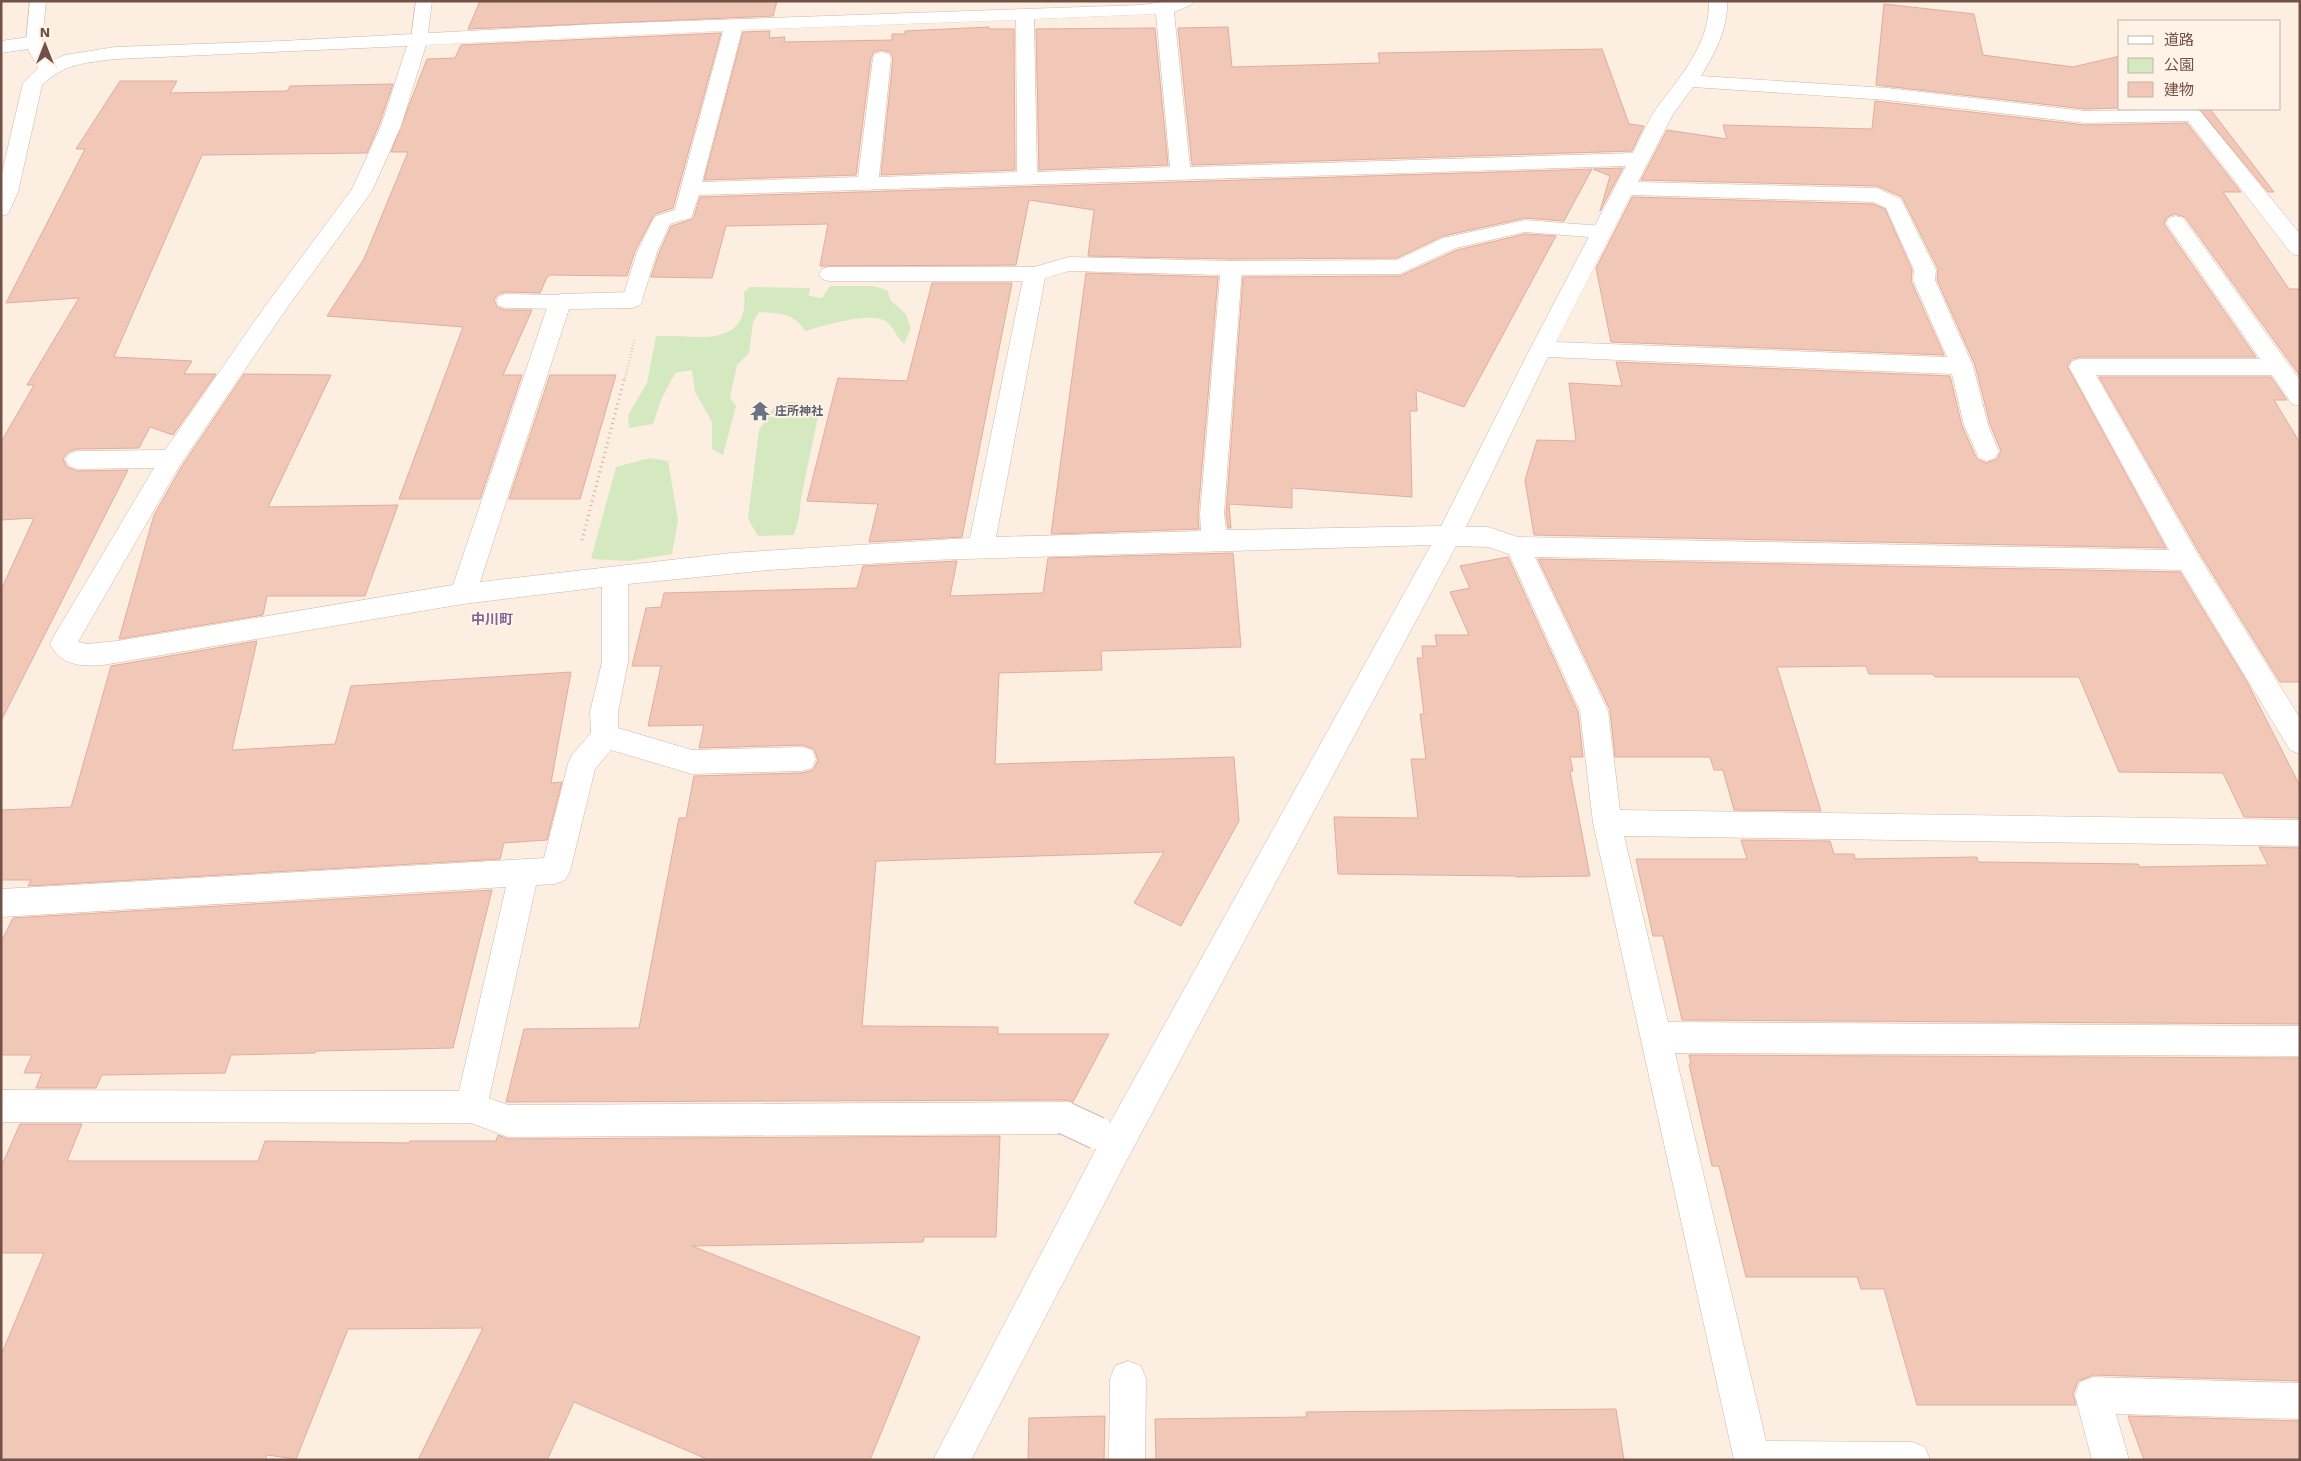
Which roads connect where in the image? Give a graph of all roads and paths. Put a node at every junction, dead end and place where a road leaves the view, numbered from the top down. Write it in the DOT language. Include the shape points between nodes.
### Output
graph roads {
  1 [pos="38,1"];
  2 [pos="424,1"];
  3 [pos="1185,1"];
  4 [pos="1718,1"];
  5 [pos="1165,8"];
  6 [pos="1025,14"];
  7 [pos="734,25"];
  8 [pos="419,39"];
  9 [pos="34,42"];
  10 [pos="3,47"];
  11 [pos="882,58"];
  12 [pos="48,69"];
  13 [pos="1690,81"];
  14 [pos="1640,159"];
  15 [pos="1181,174"];
  16 [pos="1027,178"];
  17 [pos="868,183"];
  18 [pos="1625,188"];
  19 [pos="690,189"];
  20 [pos="1,209"];
  21 [pos="684,213"];
  22 [pos="2176,223"];
  23 [pos="1602,232"];
  24 [pos="2300,249"];
  25 [pos="1231,268"];
  26 [pos="829,274"];
  27 [pos="1035,274"];
  28 [pos="632,300"];
  29 [pos="506,301"];
  30 [pos="560,302"];
  31 [pos="1541,349"];
  32 [pos="1962,366"];
  33 [pos="2279,367"];
  34 [pos="2300,398"];
  35 [pos="1987,452"];
  36 [pos="172,459"];
  37 [pos="78,460"];
  38 [pos="1449,535"];
  39 [pos="1214,541"];
  40 [pos="1518,547"];
  41 [pos="981,548"];
  42 [pos="2188,560"];
  43 [pos="615,575"];
  44 [pos="571,581"];
  45 [pos="463,594"];
  46 [pos="606,736"];
  47 [pos="2300,742"];
  48 [pos="802,760"];
  49 [pos="1607,823"];
  50 [pos="2300,833"];
  51 [pos="524,874"];
  52 [pos="1,903"];
  53 [pos="1657,1037"];
  54 [pos="2300,1041"];
  55 [pos="1,1106"];
  56 [pos="471,1107"];
  57 [pos="1107,1138"];
  58 [pos="1128,1379"];
  59 [pos="2300,1401"];
  60 [pos="1752,1459"];
  61 [pos="951,1460"];
  62 [pos="1127,1460"];
  63 [pos="1912,1460"];
  64 [pos="2111,1460"];
  1 -- 9 [label="lane"];
  2 -- 8 [label="lane"];
  3 -- 5 [label="street"];
  4 -- 13 [label="street" via="1718,24"];
  5 -- 6 [label="street"];
  5 -- 15 [label="street"];
  6 -- 7 [label="street"];
  6 -- 16 [label="street"];
  7 -- 8 [label="street"];
  7 -- 19 [label="street"];
  8 -- 12 [label="street" via="115,53 65,61"];
  8 -- 36 [label="street" via="391,126 362,191 274,310"];
  9 -- 10 [label="street"];
  9 -- 12 [label="street"];
  11 -- 17 [label="street"];
  12 -- 20 [label="street" via="30,90 8,192"];
  13 -- 14 [label="street" via="1664,112"];
  13 -- 24 [label="street" via="1887,94 2086,117 2193,115"];
  14 -- 15 [label="street"];
  14 -- 18 [label="street"];
  15 -- 16 [label="street"];
  16 -- 17 [label="street"];
  17 -- 19 [label="street"];
  18 -- 23 [label="street"];
  18 -- 32 [label="street" via="1877,195 1894,204 1925,270 1924,280"];
  19 -- 21 [label="street"];
  21 -- 28 [label="lane" via="663,220 647,252"];
  22 -- 33 [label="street"];
  23 -- 25 [label="lane" via="1524,226 1450,242 1400,267"];
  23 -- 31 [label="street"];
  25 -- 27 [label="street" via="1069,264"];
  25 -- 39 [label="street" via="1212,514"];
  26 -- 27 [label="lane"];
  27 -- 41 [label="street"];
  28 -- 30 [label="street"];
  28 -- 44 [label="path" via="640,315"];
  29 -- 30 [label="lane"];
  30 -- 45 [label="street"];
  31 -- 32 [label="street"];
  31 -- 38 [label="street"];
  32 -- 35 [label="street" via="1976,425"];
  33 -- 34 [label="street"];
  33 -- 42 [label="street" via="2080,367"];
  36 -- 37 [label="street"];
  36 -- 45 [label="street" via="63,644 72,654 117,652"];
  38 -- 39 [label="street"];
  38 -- 40 [label="street" via="1488,537"];
  38 -- 57 [label="street"];
  39 -- 41 [label="street"];
  40 -- 42 [label="street"];
  40 -- 49 [label="street" via="1594,711"];
  41 -- 43 [label="street" via="769,560"];
  42 -- 47 [label="street"];
  43 -- 44 [label="street"];
  43 -- 46 [label="street" via="615,662 604,712"];
  44 -- 45 [label="street"];
  46 -- 48 [label="street" via="692,762"];
  46 -- 51 [label="street" via="582,764 555,871"];
  49 -- 50 [label="street"];
  49 -- 53 [label="street"];
  51 -- 52 [label="street"];
  51 -- 56 [label="street"];
  53 -- 54 [label="street"];
  53 -- 60 [label="street"];
  55 -- 56 [label="street"];
  56 -- 57 [label="street, bridge" via="508,1121 1065,1118"];
  57 -- 61 [label="street"];
  58 -- 62 [label="street"];
  59 -- 64 [label="street" via="2093,1395"];
  60 -- 63 [label="street"];
}
